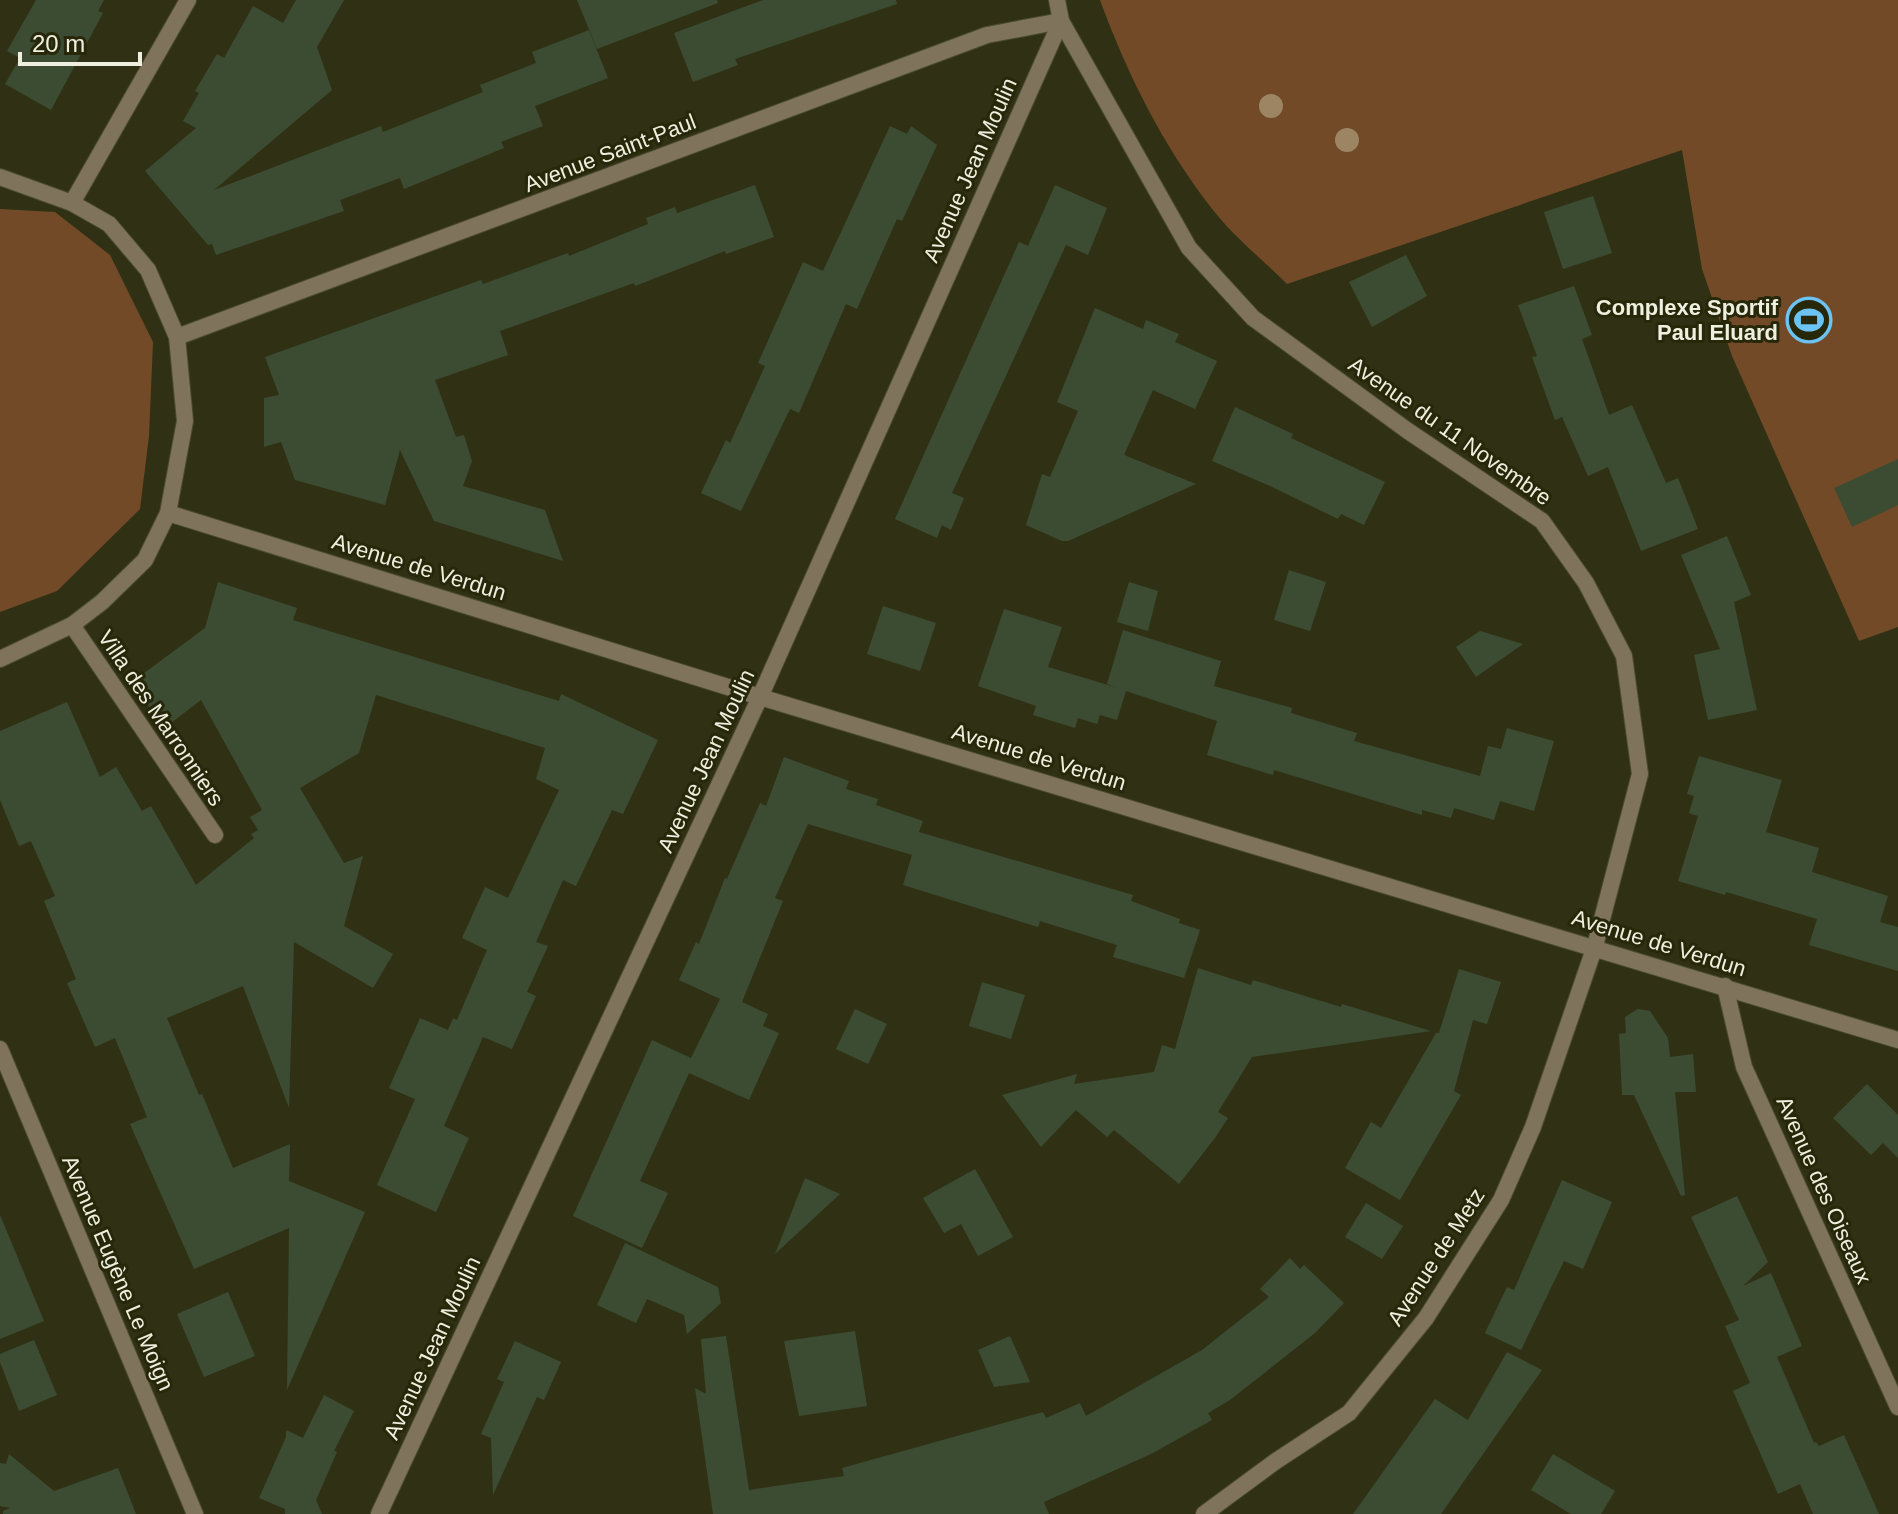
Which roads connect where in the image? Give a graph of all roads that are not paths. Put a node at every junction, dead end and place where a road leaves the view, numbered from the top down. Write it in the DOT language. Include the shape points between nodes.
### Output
graph roads {
  1 [pos="188,0"];
  2 [pos="1057,0"];
  3 [pos="1061,21"];
  4 [pos="0,177"];
  5 [pos="72,203"];
  6 [pos="177,337"];
  7 [pos="168,513"];
  8 [pos="72,625"];
  9 [pos="0,659"];
  10 [pos="760,697"];
  11 [pos="215,835"];
  12 [pos="1595,946"];
  13 [pos="1725,986"];
  14 [pos="1898,1040"];
  15 [pos="0,1049"];
  16 [pos="1898,1407"];
  17 [pos="195,1514"];
  18 [pos="379,1514"];
  19 [pos="1204,1514"];
  1 -- 5 [label="street"];
  2 -- 3 [label="street, Avenue du 11 Novembre"];
  3 -- 6 [label="street, Avenue Saint-Paul" via="987,35"];
  3 -- 10 [label="street, Avenue Jean Moulin"];
  3 -- 12 [label="street, Avenue du 11 Novembre" via="1189,248 1253,318 1542,521 1586,583 1624,656 1640,774"];
  4 -- 5 [label="street"];
  5 -- 6 [label="street" via="109,224 148,270"];
  6 -- 7 [label="street" via="185,421"];
  7 -- 8 [label="street" via="145,560"];
  7 -- 10 [label="street, Avenue de Verdun"];
  8 -- 9 [label="street"];
  8 -- 11 [label="street, Villa des Marronniers"];
  10 -- 12 [label="street, Avenue de Verdun"];
  10 -- 18 [label="street, Avenue Jean Moulin"];
  12 -- 13 [label="street, Avenue de Verdun"];
  12 -- 19 [label="street, Avenue de Metz" via="1533,1127 1501,1200 1426,1318 1349,1413"];
  13 -- 14 [label="street, Avenue de Verdun"];
  13 -- 16 [label="street, Avenue des Oiseaux" via="1744,1067"];
  15 -- 17 [label="street, Avenue Eugène Le Moign"];
}
